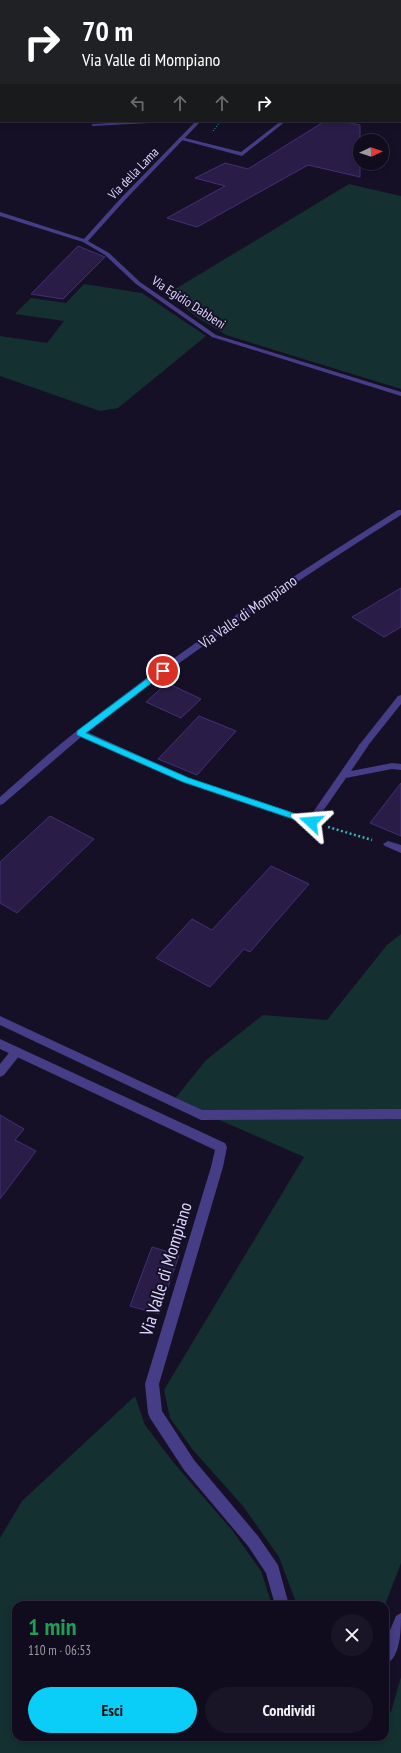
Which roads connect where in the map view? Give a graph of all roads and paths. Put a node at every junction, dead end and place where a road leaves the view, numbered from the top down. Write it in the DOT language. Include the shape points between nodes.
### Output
graph roads {
  1 [pos="149,122"];
  2 [pos="198,122"];
  3 [pos="283,122"];
  4 [pos="93,125"];
  5 [pos="181,139"];
  6 [pos="0,214"];
  7 [pos="85,241"];
  8 [pos="401,394"];
  9 [pos="401,512"];
  10 [pos="401,698"];
  11 [pos="80,733"];
  12 [pos="401,767"];
  13 [pos="344,775"];
  14 [pos="0,802"];
  15 [pos="311,822"];
  16 [pos="388,844"];
  17 [pos="401,849"];
  18 [pos="0,1020"];
  19 [pos="0,1044"];
  20 [pos="16,1052"];
  21 [pos="0,1072"];
  22 [pos="401,1114"];
  23 [pos="281,1601"];
  24 [pos="401,1621"];
  25 [pos="389,1650"];
  1 -- 4 [label="street, Via della Lama"];
  2 -- 5 [label="street, Via della Lama"];
  3 -- 5 [label="street" via="242,154"];
  5 -- 7 [label="street, Via della Lama"];
  6 -- 7 [label="street, Via Egidio Dabbeni"];
  7 -- 8 [label="street, Via Egidio Dabbeni" via="107,254 138,283 214,336"];
  9 -- 11 [label="street, Via Valle di Mompiano" via="305,572 163,671"];
  10 -- 13 [label="street"];
  11 -- 14 [label="street, Via Valle di Mompiano"];
  11 -- 15 [label="street" via="186,780"];
  12 -- 13 [label="street" via="392,766"];
  13 -- 15 [label="street"];
  15 -- 16 [label="path"];
  16 -- 17 [label="street"];
  18 -- 22 [label="street" via="201,1115"];
  19 -- 20 [label="street, Via Valle di Mompiano"];
  20 -- 21 [label="street"];
  20 -- 23 [label="street, Via Valle di Mompiano" via="221,1147 217,1168 152,1384 155,1413 189,1465 253,1541 273,1570"];
  24 -- 25 [label="street"];
}
